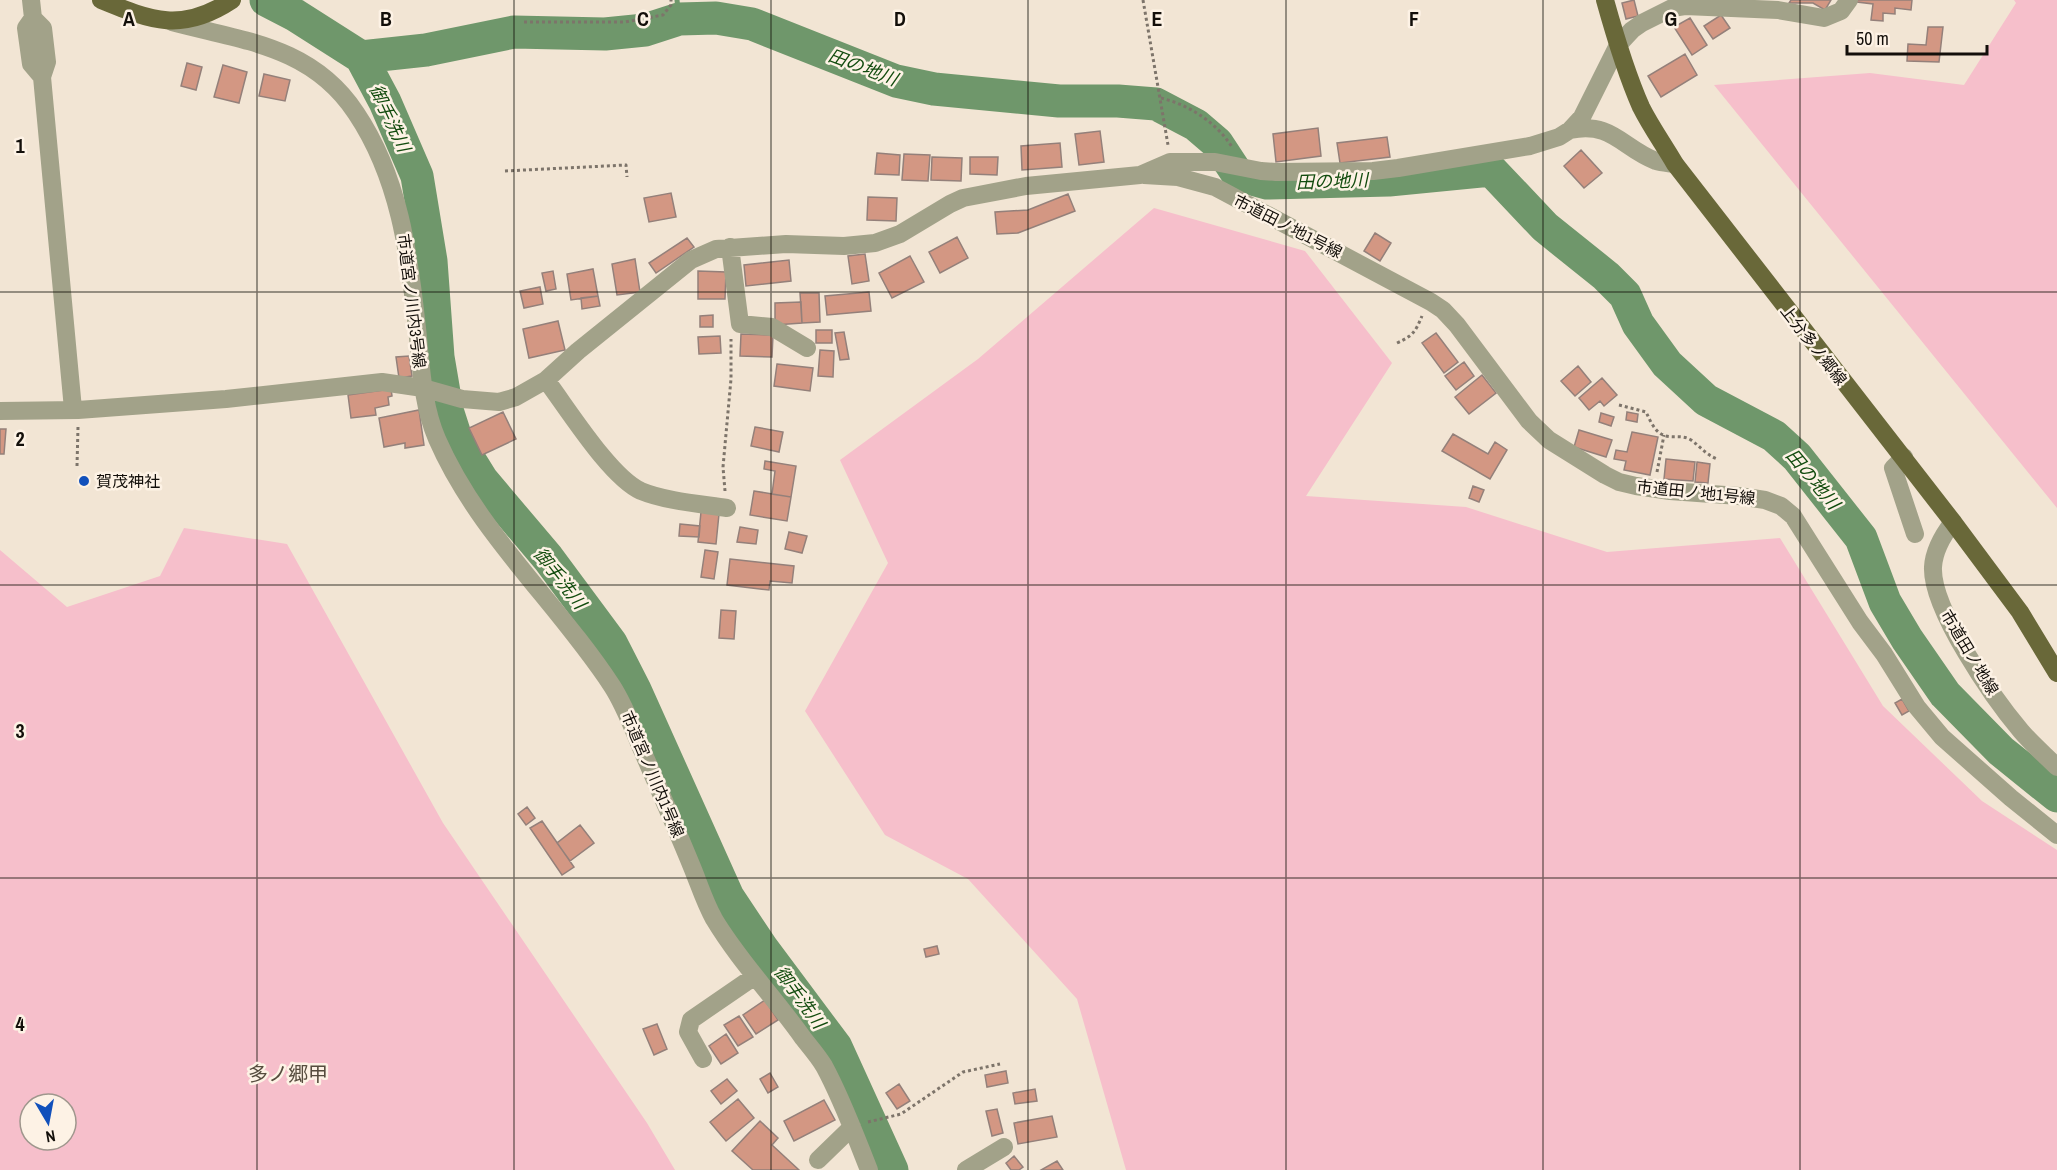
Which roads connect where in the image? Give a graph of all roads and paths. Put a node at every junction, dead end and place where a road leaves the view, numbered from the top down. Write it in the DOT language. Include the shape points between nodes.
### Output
graph roads {
  1 [pos="101,0"];
  2 [pos="232,0"];
  3 [pos="671,0"];
  4 [pos="1143,0"];
  5 [pos="1605,0"];
  6 [pos="1848,0"];
  7 [pos="32,9"];
  8 [pos="172,22"];
  9 [pos="524,22"];
  10 [pos="1618,45"];
  11 [pos="1161,98"];
  12 [pos="1570,130"];
  13 [pos="1170,162"];
  14 [pos="1675,164"];
  15 [pos="1244,167"];
  16 [pos="506,171"];
  17 [pos="1140,175"];
  18 [pos="627,177"];
  19 [pos="730,247"];
  20 [pos="1424,312"];
  21 [pos="740,324"];
  22 [pos="1397,343"];
  23 [pos="807,348"];
  24 [pos="546,380"];
  25 [pos="428,389"];
  26 [pos="1619,405"];
  27 [pos="75,410"];
  28 [pos="0,411"];
  29 [pos="1664,435"];
  30 [pos="1904,457"];
  31 [pos="1717,459"];
  32 [pos="77,466"];
  33 [pos="1656,477"];
  34 [pos="727,508"];
  35 [pos="1953,522"];
  36 [pos="1915,534"];
  37 [pos="2057,673"];
  38 [pos="2057,767"];
  39 [pos="2057,835"];
  40 [pos="755,976"];
  41 [pos="703,1059"];
  42 [pos="1000,1064"];
  43 [pos="857,1125"];
  44 [pos="1004,1147"];
  45 [pos="818,1160"];
  46 [pos="869,1170"];
  47 [pos="966,1170"];
  1 -- 8 [label="main road"];
  2 -- 8 [label="main road" via="207,14"];
  3 -- 9 [label="path" via="663,15 625,22"];
  4 -- 11 [label="path"];
  5 -- 10 [label="main road, 上分多ノ郷線"];
  6 -- 10 [label="street" via="1841,11 1824,18 1778,10 1672,8 1642,23"];
  7 -- 27 [label="street" via="26,28 31,63 42,77"];
  8 -- 25 [label="street, 市道宮ノ川内3号線" via="289,54 325,77 355,110 376,146 404,231"];
  10 -- 12 [label="street" via="1582,117"];
  10 -- 14 [label="main road, 上分多ノ郷線" via="1643,110"];
  11 -- 13 [label="path"];
  11 -- 15 [label="path" via="1177,102 1208,120"];
  12 -- 14 [label="street" via="1583,127 1608,132 1656,161"];
  12 -- 15 [label="street" via="1530,146 1381,170 1276,172"];
  13 -- 15 [label="street" via="1215,162"];
  13 -- 17 [label="street"];
  14 -- 30 [label="main road, 上分多ノ郷線"];
  16 -- 18 [label="path" via="626,165"];
  17 -- 19 [label="street" via="1026,186 963,198 900,234 861,246"];
  17 -- 39 [label="street, 市道田ノ地1号線" via="1178,177 1215,188 1431,302 1456,325 1541,434 1605,476 1636,486 1739,495 1781,506 1793,516 1860,622 1942,737"];
  19 -- 21 [label="street"];
  19 -- 24 [label="street" via="691,260"];
  20 -- 22 [label="path" via="1419,327"];
  21 -- 23 [label="street" via="772,327"];
  21 -- 34 [label="path" via="732,324 723,467"];
  24 -- 25 [label="street" via="499,402 462,399"];
  24 -- 34 [label="street" via="626,482 660,496"];
  25 -- 27 [label="street" via="382,382"];
  25 -- 40 [label="street, 市道宮ノ川内1号線" via="430,421 477,510 614,689 713,918"];
  26 -- 29 [label="path" via="1646,412"];
  27 -- 28 [label="street"];
  27 -- 32 [label="path"];
  29 -- 31 [label="path" via="1684,436"];
  29 -- 33 [label="path"];
  30 -- 35 [label="main road, 上分多ノ郷線"];
  30 -- 36 [label="street" via="1893,468"];
  35 -- 37 [label="main road, 上分多ノ郷線" via="2020,612"];
  35 -- 38 [label="street, 市道田ノ地線" via="1939,544 1933,566 1935,588 1945,617 1992,692"];
  40 -- 41 [label="street" via="692,1020 688,1032"];
  40 -- 43 [label="street, 市道宮ノ川内1号線" via="823,1065"];
  42 -- 43 [label="path" via="963,1072 901,1114"];
  43 -- 45 [label="street"];
  43 -- 46 [label="street, 市道宮ノ川内1号線"];
  44 -- 47 [label="street"];
}
